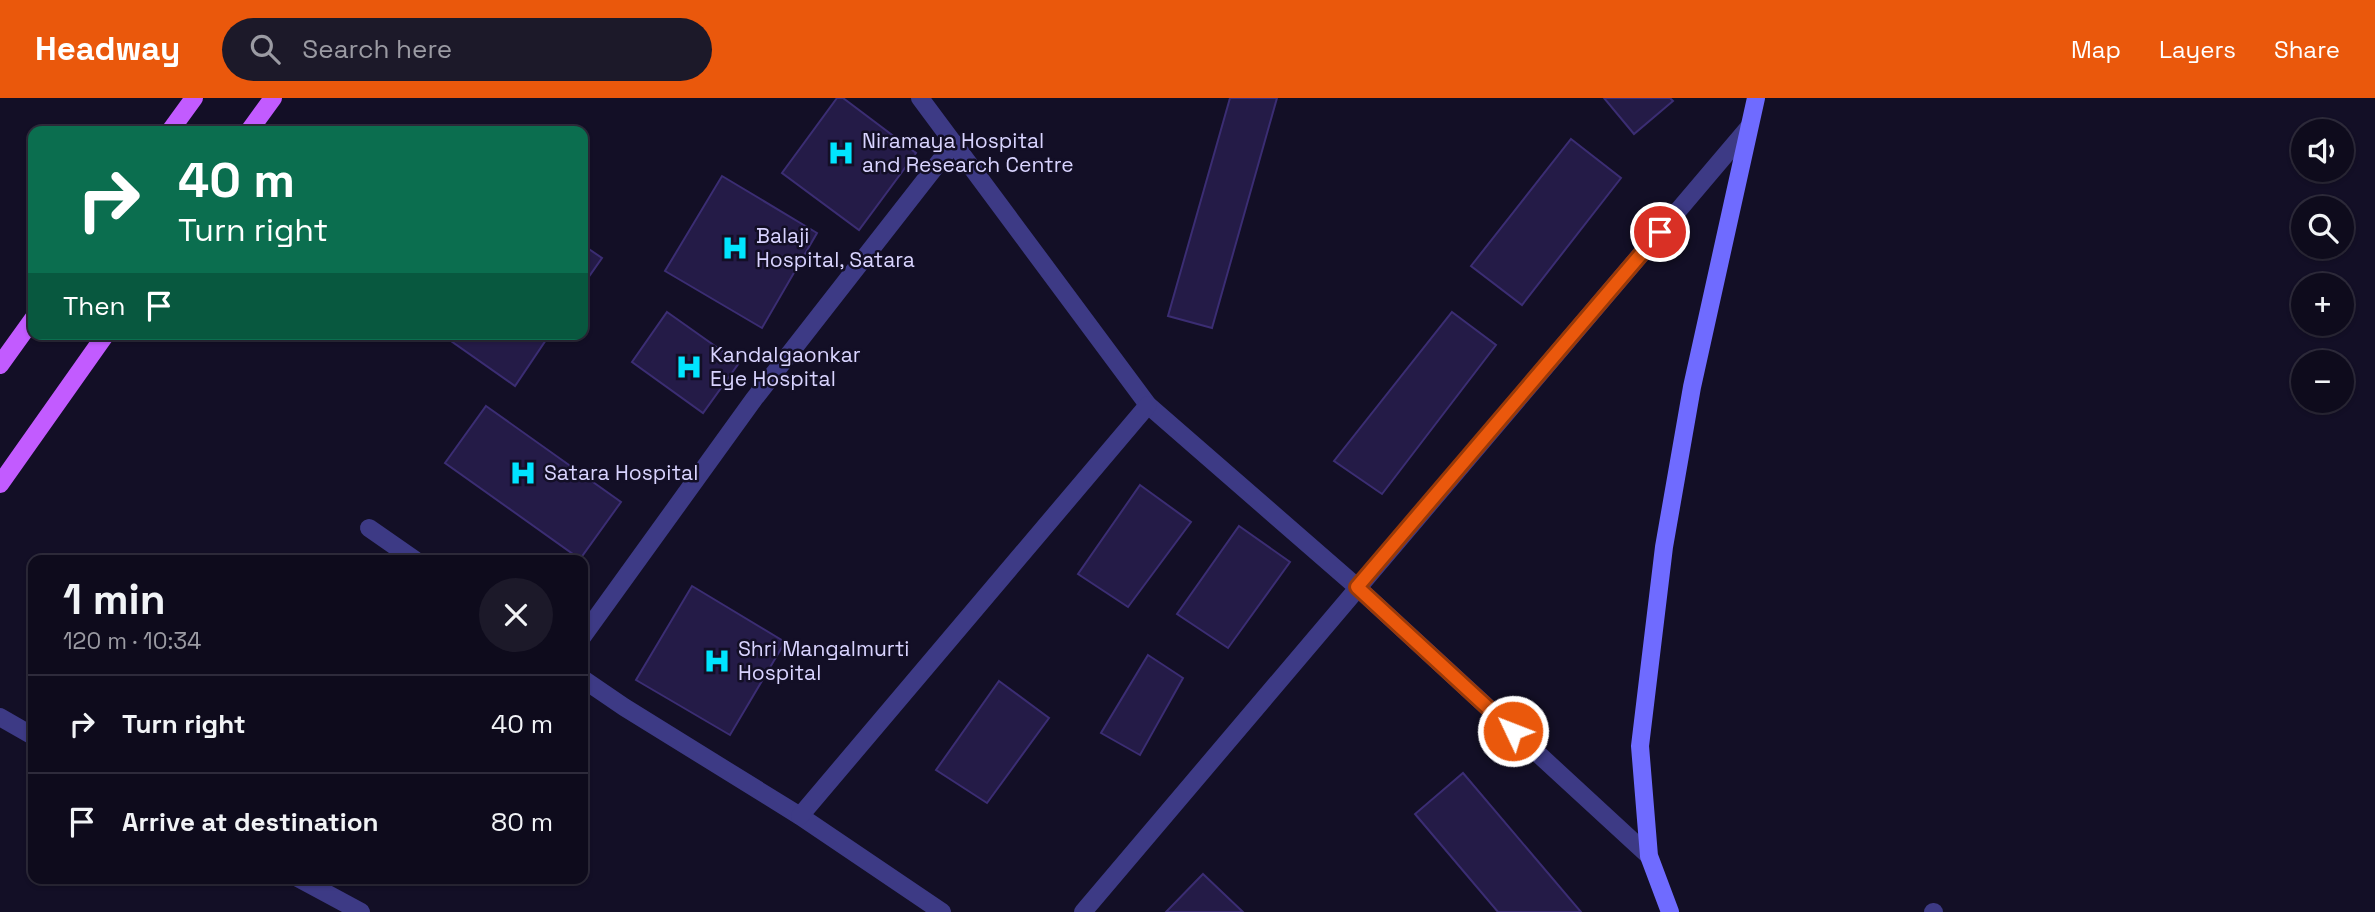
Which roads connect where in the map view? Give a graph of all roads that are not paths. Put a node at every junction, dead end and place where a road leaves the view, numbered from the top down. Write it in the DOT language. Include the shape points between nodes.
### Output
graph roads {
  1 [pos="194,98"];
  2 [pos="273,98"];
  3 [pos="920,98"];
  4 [pos="1756,98"];
  5 [pos="174,126"];
  6 [pos="253,126"];
  7 [pos="1749,127"];
  8 [pos="954,143"];
  9 [pos="28,326"];
  10 [pos="102,340"];
  11 [pos="0,365"];
  12 [pos="1148,405"];
  13 [pos="0,484"];
  14 [pos="369,528"];
  15 [pos="408,555"];
  16 [pos="1357,587"];
  17 [pos="588,629"];
  18 [pos="588,682"];
  19 [pos="0,717"];
  20 [pos="28,733"];
  21 [pos="800,816"];
  22 [pos="1649,856"];
  23 [pos="309,884"];
  24 [pos="361,912"];
  25 [pos="942,912"];
  26 [pos="1083,912"];
  27 [pos="1670,912"];
  1 -- 5 [label="main road"];
  2 -- 6 [label="main road"];
  3 -- 8 [label="street"];
  4 -- 7 [label="street"];
  7 -- 16 [label="street"];
  7 -- 22 [label="street" via="1692,387 1664,547 1640,746"];
  8 -- 12 [label="street"];
  8 -- 17 [label="street" via="754,399"];
  9 -- 11 [label="main road"];
  10 -- 13 [label="main road"];
  12 -- 16 [label="street"];
  12 -- 21 [label="street"];
  14 -- 15 [label="street"];
  16 -- 22 [label="street"];
  16 -- 26 [label="street"];
  18 -- 21 [label="street"];
  19 -- 20 [label="street"];
  21 -- 25 [label="street"];
  22 -- 27 [label="street"];
  23 -- 24 [label="street"];
}
